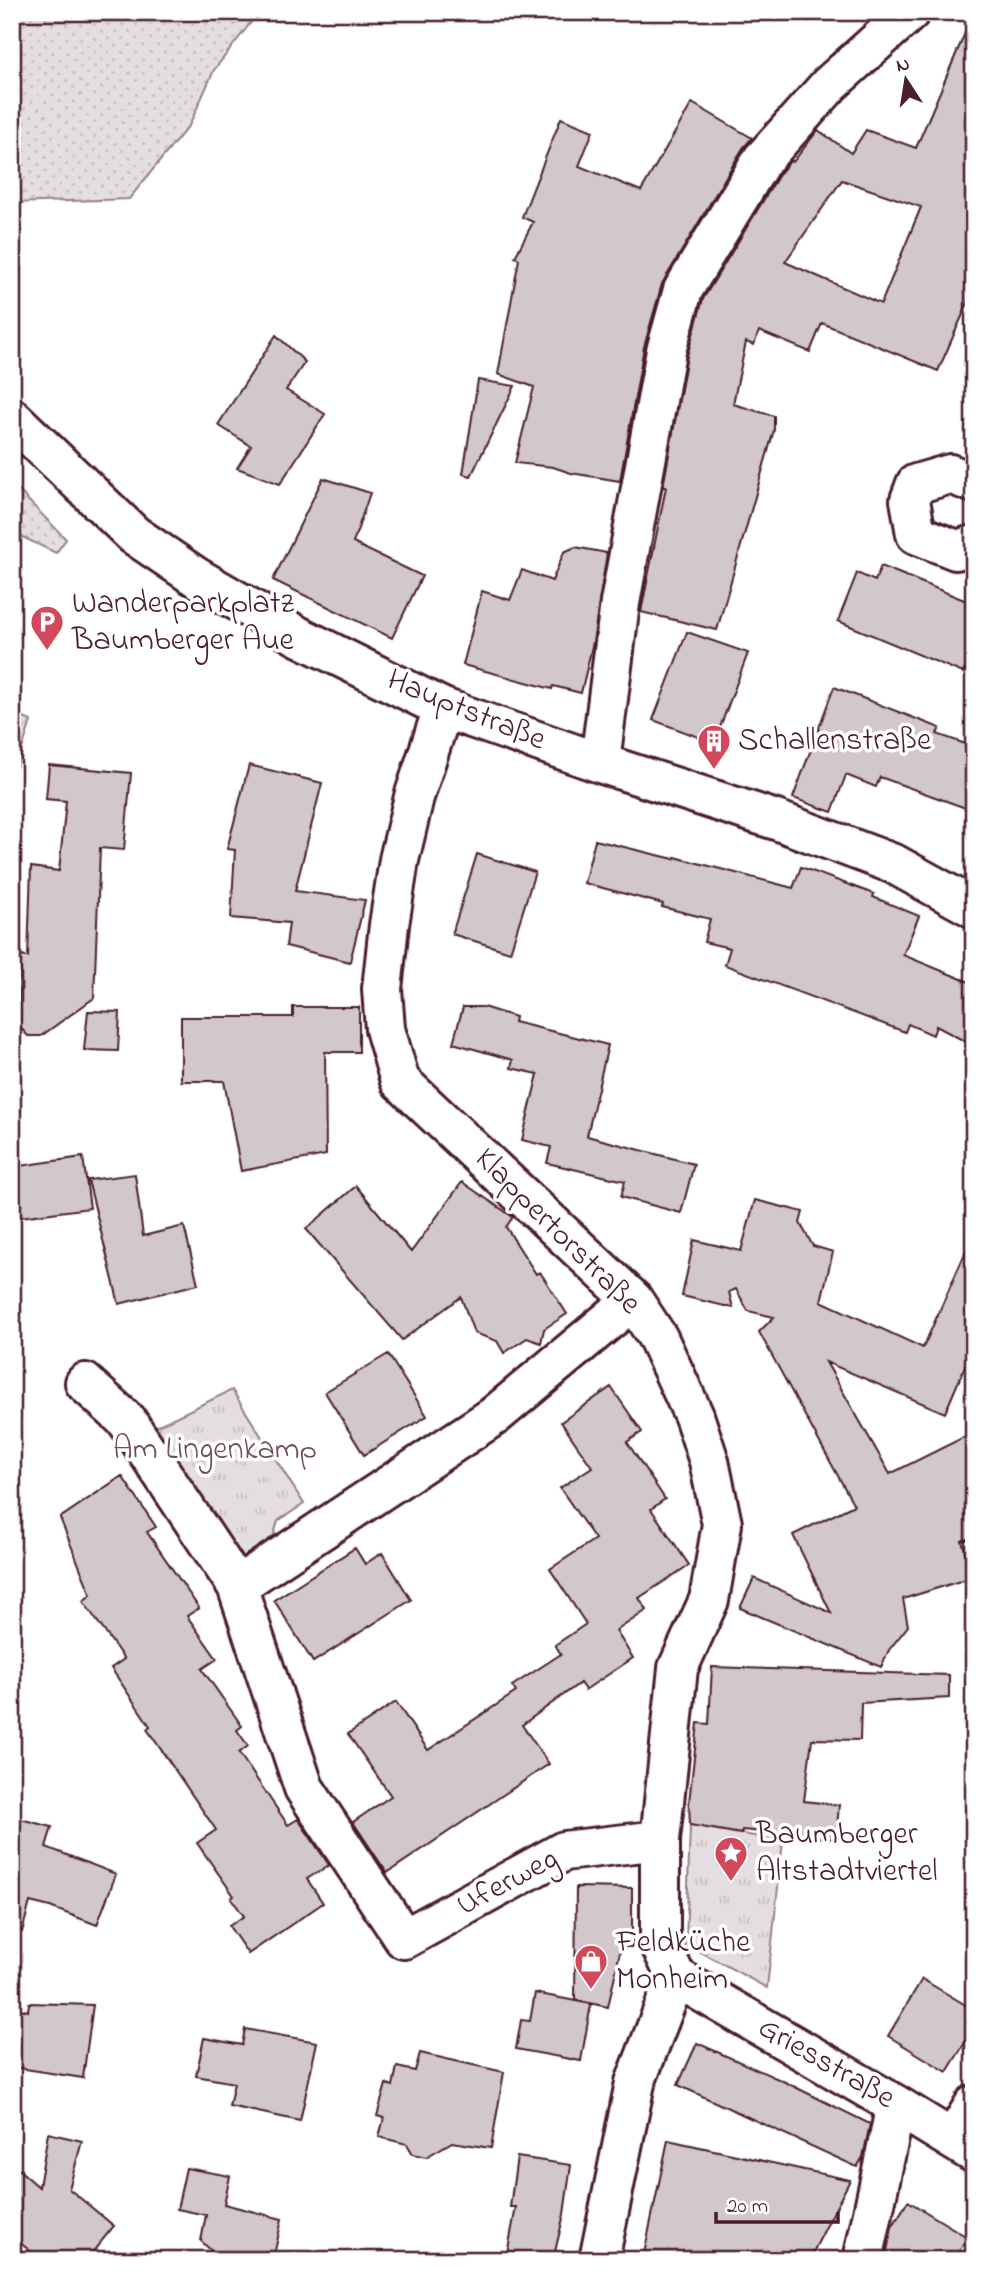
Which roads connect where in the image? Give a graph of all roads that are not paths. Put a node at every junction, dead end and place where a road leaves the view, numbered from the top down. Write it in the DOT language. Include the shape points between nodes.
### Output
graph roads {
  1 [pos="909,12"];
  2 [pos="12,418"];
  3 [pos="974,483"];
  4 [pos="974,545"];
  5 [pos="443,708"];
  6 [pos="600,762"];
  7 [pos="974,908"];
  8 [pos="633,1300"];
  9 [pos="85,1383"];
  10 [pos="237,1586"];
  11 [pos="660,1840"];
  12 [pos="676,1977"];
  13 [pos="896,2105"];
  14 [pos="974,2105"];
  15 [pos="963,2147"];
  16 [pos="599,2260"];
  17 [pos="863,2260"];
  1 -- 6 [label="street" via="830,83 762,160 683,290 666,351 620,604"];
  2 -- 5 [label="street, Hauptstraße" via="134,535 196,577 298,636"];
  3 -- 4 [label="street" via="950,474 916,484 910,500 916,534 957,550"];
  5 -- 6 [label="street, Hauptstraße"];
  5 -- 8 [label="street, Klappertorstraße" via="414,797 389,925 382,989 385,1028 400,1081"];
  6 -- 7 [label="street, Hauptstraße" via="894,864"];
  8 -- 10 [label="street" via="494,1416"];
  8 -- 11 [label="street, Klappertorstraße" via="658,1338 694,1416 722,1524 709,1600 678,1668"];
  9 -- 10 [label="street" via="127,1421"];
  10 -- 11 [label="street, Uferweg" via="304,1788 404,1939 564,1852"];
  11 -- 12 [label="street, Klappertorstraße" via="660,1944"];
  12 -- 13 [label="street, Griesstraße"];
  12 -- 16 [label="street" via="635,2083"];
  13 -- 15 [label="street, Griesstraße"];
  13 -- 17 [label="street"];
  14 -- 15 [label="street"];
}
